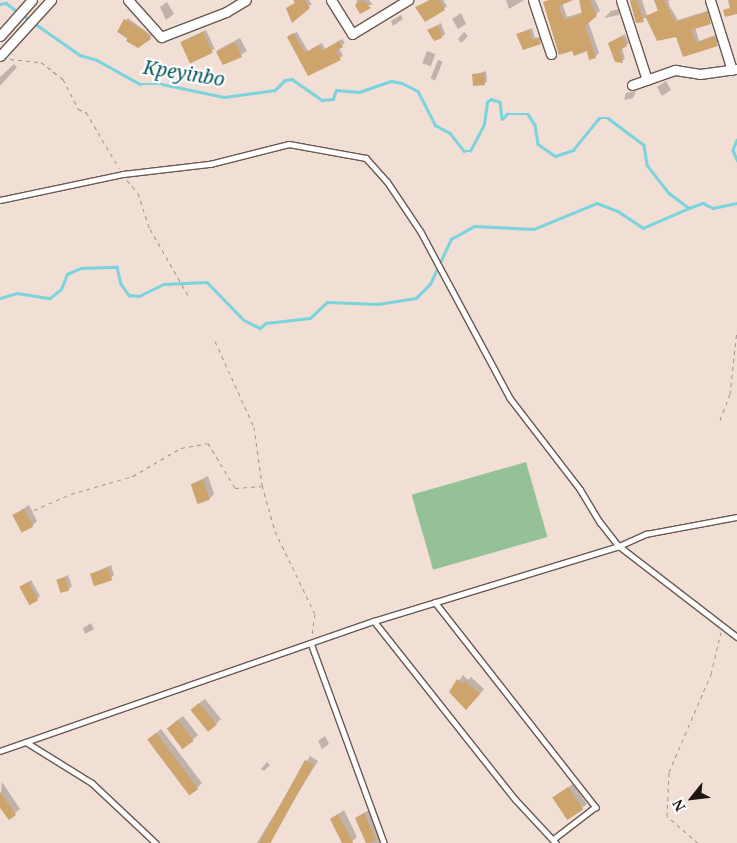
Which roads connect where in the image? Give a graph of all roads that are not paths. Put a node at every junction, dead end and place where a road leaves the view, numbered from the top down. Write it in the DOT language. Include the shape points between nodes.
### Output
graph roads {
  1 [pos="32,0"];
  2 [pos="128,0"];
  3 [pos="246,0"];
  4 [pos="331,0"];
  5 [pos="408,0"];
  6 [pos="533,0"];
  7 [pos="621,0"];
  8 [pos="710,0"];
  9 [pos="48,3"];
  10 [pos="0,36"];
  11 [pos="1,54"];
  12 [pos="551,54"];
  13 [pos="735,69"];
  14 [pos="647,80"];
  15 [pos="632,85"];
  16 [pos="0,200"];
  17 [pos="737,517"];
  18 [pos="619,546"];
  19 [pos="435,602"];
  20 [pos="374,621"];
  21 [pos="737,637"];
  22 [pos="311,643"];
  23 [pos="26,742"];
  24 [pos="0,751"];
  25 [pos="555,841"];
  26 [pos="156,843"];
  27 [pos="384,843"];
  1 -- 10 [label="street"];
  2 -- 3 [label="street" via="161,37 226,12"];
  4 -- 5 [label="street" via="352,34"];
  6 -- 12 [label="street"];
  7 -- 14 [label="street"];
  8 -- 13 [label="street"];
  9 -- 11 [label="street"];
  13 -- 14 [label="street" via="700,74 675,70"];
  14 -- 15 [label="street"];
  16 -- 18 [label="lane" via="123,174 210,164 289,144 366,158 387,181 421,232 510,398 558,458"];
  17 -- 18 [label="lane" via="646,534"];
  18 -- 19 [label="lane"];
  18 -- 21 [label="lane"];
  19 -- 20 [label="lane"];
  19 -- 25 [label="lane" via="596,807"];
  20 -- 22 [label="lane"];
  20 -- 25 [label="lane" via="516,800"];
  22 -- 23 [label="lane"];
  22 -- 27 [label="lane"];
  23 -- 24 [label="lane"];
  23 -- 26 [label="lane" via="92,783"];
}
